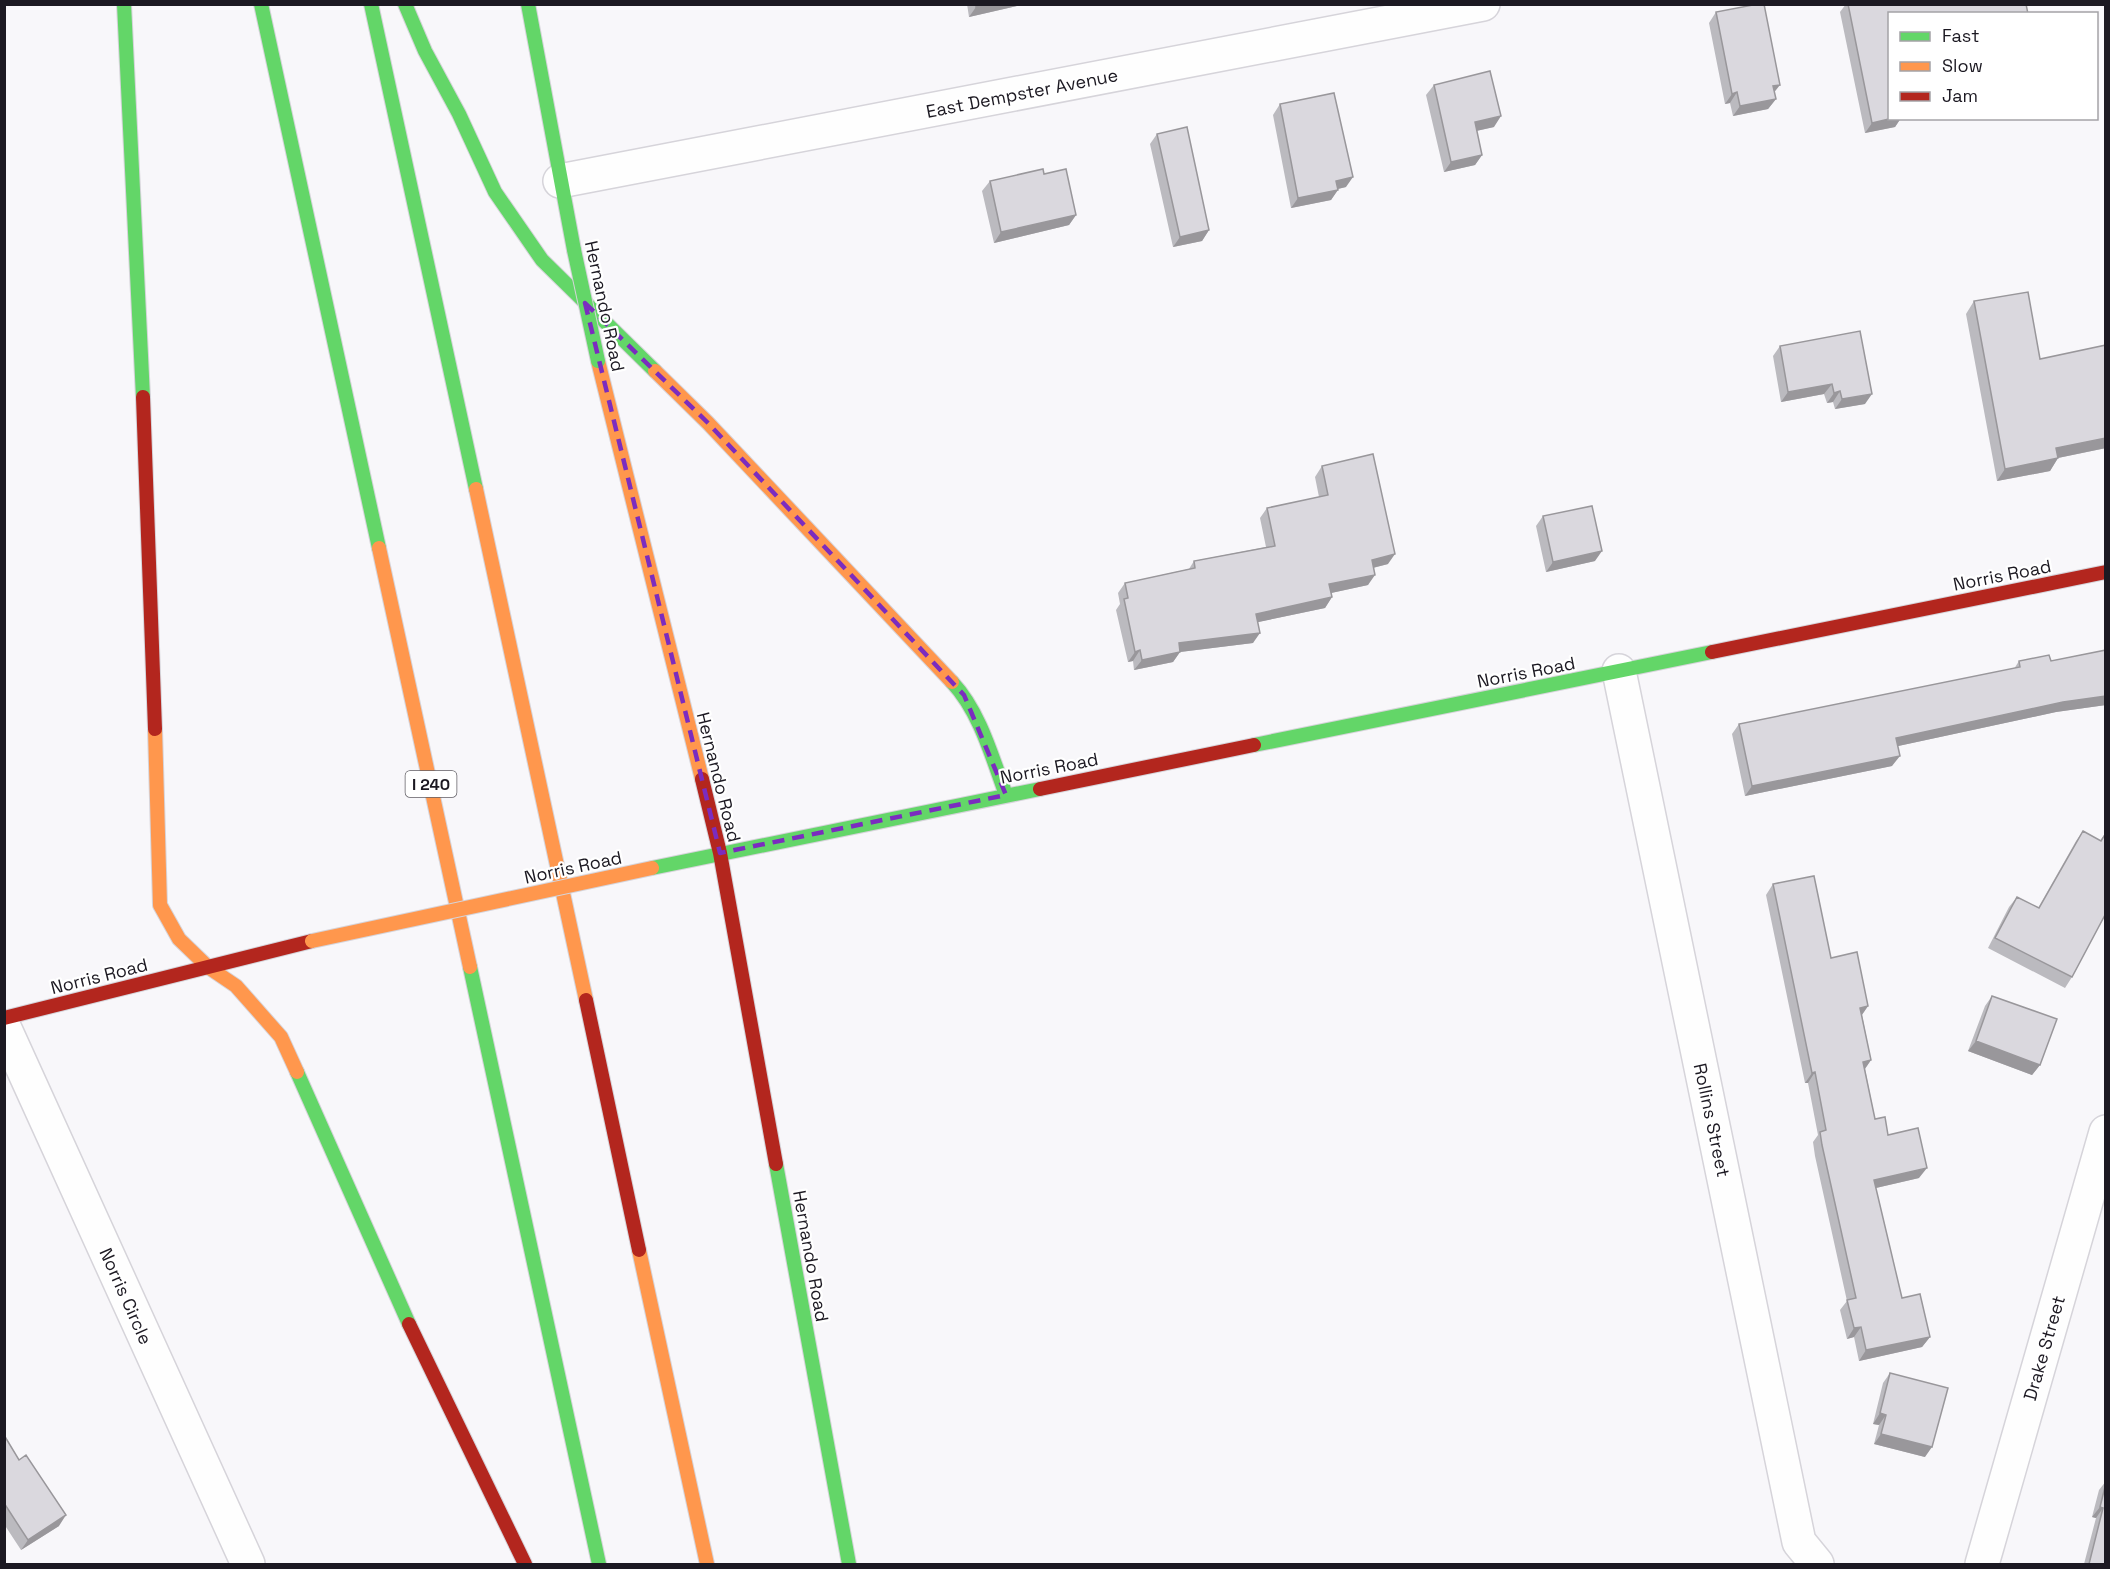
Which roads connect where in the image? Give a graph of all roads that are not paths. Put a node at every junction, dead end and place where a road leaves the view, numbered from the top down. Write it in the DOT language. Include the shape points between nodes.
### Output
graph roads {
  1 [pos="124,4"];
  2 [pos="261,4"];
  3 [pos="371,4"];
  4 [pos="405,4"];
  5 [pos="528,4"];
  6 [pos="1483,4"];
  7 [pos="560,181"];
  8 [pos="2106,572"];
  9 [pos="1619,671"];
  10 [pos="1006,795"];
  11 [pos="720,853"];
  12 [pos="208,967"];
  13 [pos="4,1018"];
  14 [pos="4,1027"];
  15 [pos="2106,1132"];
  16 [pos="248,1564"];
  17 [pos="525,1564"];
  18 [pos="599,1564"];
  19 [pos="707,1564"];
  20 [pos="849,1564"];
  21 [pos="1817,1564"];
  22 [pos="1982,1564"];
  1 -- 12 [label="main road" via="150,554 160,905 179,939"];
  2 -- 18 [label="main road, I 240"];
  3 -- 19 [label="main road"];
  4 -- 10 [label="main road" via="495,192 542,260 708,423 964,695"];
  5 -- 7 [label="main road, Hernando Road"];
  6 -- 7 [label="street, East Dempster Avenue"];
  7 -- 11 [label="main road, Hernando Road, bridge" via="598,362"];
  8 -- 9 [label="main road, Norris Road"];
  9 -- 10 [label="main road, Norris Road"];
  9 -- 21 [label="street, Rollins Street" via="1799,1542"];
  10 -- 11 [label="main road, Norris Road"];
  11 -- 12 [label="main road, Norris Road, bridge"];
  11 -- 20 [label="main road, Hernando Road"];
  12 -- 13 [label="main road, Norris Road"];
  12 -- 17 [label="main road" via="236,986 281,1037 397,1299"];
  14 -- 16 [label="street, Norris Circle"];
  15 -- 22 [label="street, Drake Street"];
}
